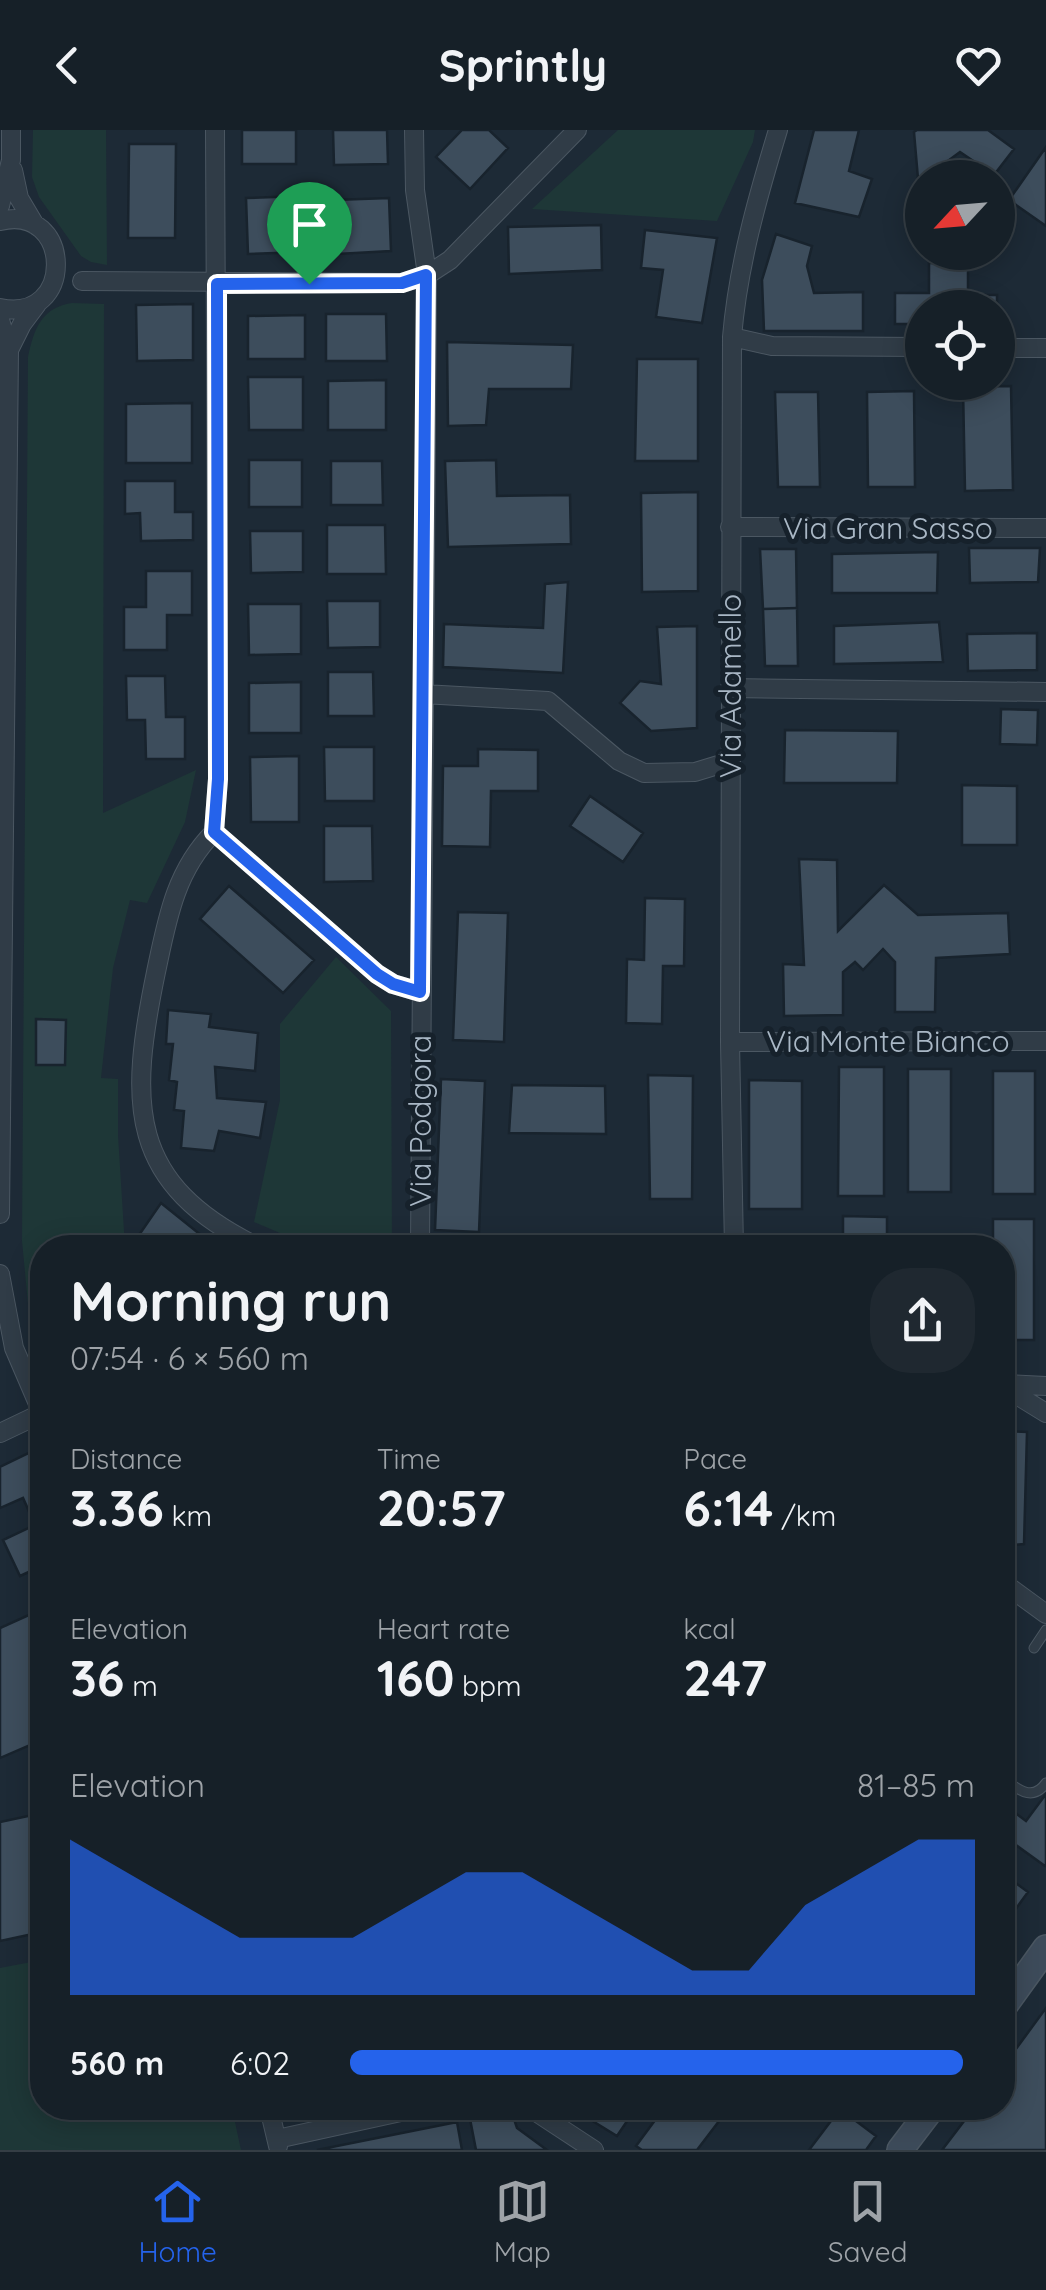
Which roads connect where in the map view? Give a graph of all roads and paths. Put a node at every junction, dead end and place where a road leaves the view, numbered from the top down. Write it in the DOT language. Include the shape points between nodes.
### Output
graph roads {
  1 [pos="12,130"];
  2 [pos="215,130"];
  3 [pos="414,130"];
  4 [pos="577,130"];
  5 [pos="778,130"];
  6 [pos="11,160"];
  7 [pos="0,206"];
  8 [pos="0,220"];
  9 [pos="34,224"];
  10 [pos="56,254"];
  11 [pos="426,275"];
  12 [pos="82,281"];
  13 [pos="217,284"];
  14 [pos="45,296"];
  15 [pos="0,308"];
  16 [pos="0,320"];
  17 [pos="732,337"];
  18 [pos="905,347"];
  19 [pos="1015,348"];
  20 [pos="1046,348"];
  21 [pos="6,361"];
  22 [pos="4,409"];
  23 [pos="4,502"];
  24 [pos="730,527"];
  25 [pos="1046,528"];
  26 [pos="730,688"];
  27 [pos="1046,692"];
  28 [pos="423,694"];
  29 [pos="2,695"];
  30 [pos="730,762"];
  31 [pos="214,832"];
  32 [pos="420,992"];
  33 [pos="1046,1041"];
  34 [pos="730,1042"];
  35 [pos="0,1185"];
  36 [pos="0,1214"];
  37 [pos="234,1235"];
  38 [pos="420,1235"];
  39 [pos="734,1235"];
  40 [pos="0,1274"];
  41 [pos="30,1385"];
  42 [pos="1015,1385"];
  43 [pos="1046,1386"];
  44 [pos="1015,1393"];
  45 [pos="1046,1413"];
  46 [pos="30,1419"];
  47 [pos="0,1433"];
  48 [pos="1015,1589"];
  49 [pos="1042,1604"];
  50 [pos="1046,1630"];
  51 [pos="1034,1648"];
  52 [pos="1046,1784"];
  53 [pos="1015,1786"];
  54 [pos="1046,1948"];
  55 [pos="1015,1991"];
  56 [pos="372,2120"];
  57 [pos="548,2120"];
  58 [pos="921,2120"];
  59 [pos="278,2144"];
  60 [pos="594,2150"];
  61 [pos="900,2150"];
  1 -- 6 [label="street"];
  2 -- 13 [label="street"];
  3 -- 11 [label="street, Via Podgora"];
  4 -- 11 [label="street" via="450,260"];
  5 -- 17 [label="street, Via Adamello" via="750,222"];
  6 -- 7 [label="street"];
  6 -- 9 [label="street" via="19,198"];
  8 -- 9 [label="street"];
  9 -- 10 [label="street"];
  10 -- 12 [label="street"];
  10 -- 14 [label="street" via="55,281"];
  11 -- 13 [label="street" via="402,283"];
  11 -- 28 [label="street, Via Podgora"];
  12 -- 13 [label="street"];
  12 -- 14 [label="street"];
  13 -- 31 [label="street"];
  14 -- 15 [label="street" via="18,309"];
  14 -- 21 [label="street" via="22,324"];
  16 -- 21 [label="street"];
  17 -- 18 [label="street" via="772,346"];
  17 -- 24 [label="street, Via Adamello"];
  19 -- 20 [label="street"];
  21 -- 22 [label="street"];
  22 -- 23 [label="street"];
  23 -- 29 [label="street"];
  24 -- 25 [label="street, Via Gran Sasso"];
  24 -- 26 [label="street, Via Adamello"];
  26 -- 27 [label="street"];
  26 -- 30 [label="street, Via Adamello"];
  28 -- 30 [label="street" via="548,701 619,761 644,773 696,772"];
  28 -- 32 [label="street, Via Podgora"];
  29 -- 35 [label="street"];
  30 -- 34 [label="street, Via Adamello"];
  31 -- 32 [label="street" via="377,974"];
  31 -- 37 [label="street" via="189,860 168,916 140,1090 143,1127 171,1184"];
  32 -- 38 [label="street, Via Podgora"];
  33 -- 34 [label="street, Via Monte Bianco"];
  34 -- 39 [label="street, Via Adamello"];
  35 -- 36 [label="street"];
  40 -- 41 [label="street" via="14,1348"];
  42 -- 43 [label="street"];
  44 -- 45 [label="street"];
  46 -- 47 [label="street"];
  48 -- 49 [label="street"];
  50 -- 51 [label="lane"];
  52 -- 53 [label="lane" via="1027,1794"];
  54 -- 55 [label="main road"];
  56 -- 59 [label="street"];
  57 -- 60 [label="street"];
  58 -- 61 [label="main road"];
}
